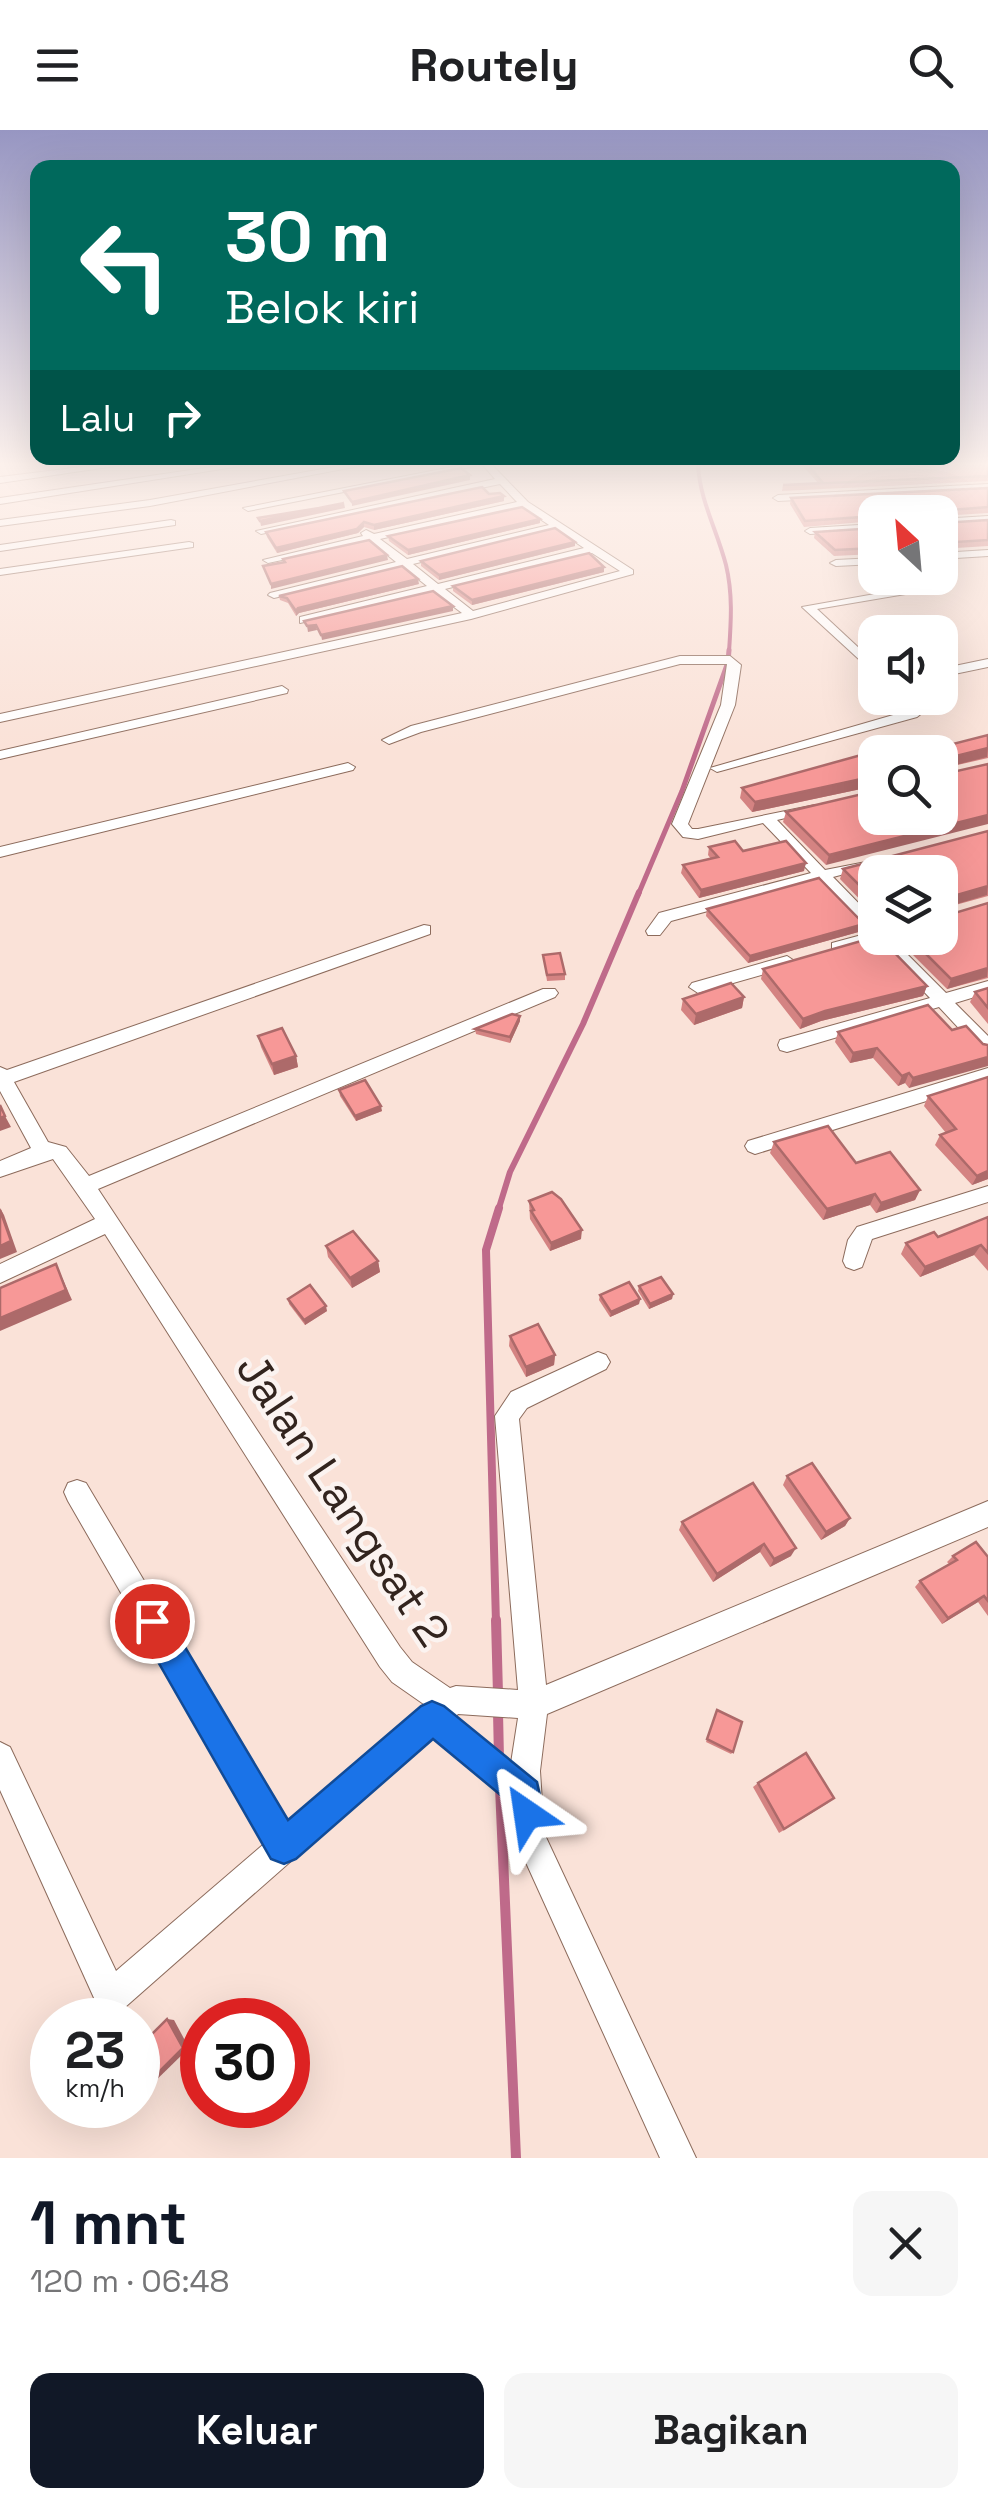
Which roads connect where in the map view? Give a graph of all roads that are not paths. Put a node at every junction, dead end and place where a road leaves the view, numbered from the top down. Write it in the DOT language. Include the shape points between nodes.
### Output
graph roads {
  1 [pos="81,560"];
  2 [pos="399,560"];
  3 [pos="422,560"];
  4 [pos="553,560"];
  5 [pos="609,560"];
  6 [pos="858,561"];
  7 [pos="64,562"];
  8 [pos="836,563"];
  9 [pos="405,564"];
  10 [pos="0,572"];
  11 [pos="434,588"];
  12 [pos="274,595"];
  13 [pos="886,595"];
  14 [pos="471,615"];
  15 [pos="304,620"];
  16 [pos="858,654"];
  17 [pos="988,663"];
  18 [pos="958,669"];
  19 [pos="282,690"];
  20 [pos="908,715"];
  21 [pos="0,718"];
  22 [pos="389,740"];
  23 [pos="0,755"];
  24 [pos="348,767"];
  25 [pos="718,768"];
  26 [pos="820,805"];
  27 [pos="766,818"];
  28 [pos="0,852"];
  29 [pos="858,866"];
  30 [pos="822,876"];
  31 [pos="858,915"];
  32 [pos="424,930"];
  33 [pos="654,930"];
  34 [pos="858,941"];
  35 [pos="897,955"];
  36 [pos="988,986"];
  37 [pos="698,987"];
  38 [pos="549,994"];
  39 [pos="942,999"];
  40 [pos="787,1045"];
  41 [pos="988,1047"];
  42 [pos="988,1075"];
  43 [pos="1,1076"];
  44 [pos="756,1146"];
  45 [pos="43,1152"];
  46 [pos="0,1169"];
  47 [pos="85,1186"];
  48 [pos="988,1194"];
  49 [pos="107,1223"];
  50 [pos="854,1261"];
  51 [pos="0,1274"];
  52 [pos="598,1362"];
  53 [pos="77,1492"];
  54 [pos="988,1514"];
  55 [pos="522,1706"];
  56 [pos="446,1707"];
  57 [pos="0,1757"];
  58 [pos="517,1787"];
  59 [pos="284,1846"];
  60 [pos="678,2158"];
  1 -- 7 [label="street"];
  2 -- 9 [label="street"];
  3 -- 9 [label="street"];
  4 -- 11 [label="street"];
  5 -- 14 [label="street" via="630,572"];
  6 -- 8 [label="street"];
  7 -- 10 [label="street"];
  9 -- 11 [label="street"];
  9 -- 12 [label="street"];
  11 -- 14 [label="street"];
  11 -- 15 [label="street"];
  13 -- 16 [label="street" via="808,607"];
  14 -- 21 [label="street"];
  17 -- 18 [label="street"];
  19 -- 23 [label="street"];
  20 -- 25 [label="street"];
  22 -- 27 [label="street" via="680,660 722,659 735,665 728,704 679,822 693,835"];
  24 -- 28 [label="street"];
  26 -- 27 [label="street"];
  27 -- 30 [label="street"];
  29 -- 30 [label="street"];
  30 -- 31 [label="street"];
  30 -- 33 [label="street" via="666,917"];
  32 -- 43 [label="street"];
  34 -- 37 [label="street"];
  35 -- 39 [label="street"];
  36 -- 39 [label="street"];
  38 -- 47 [label="street"];
  39 -- 40 [label="street"];
  39 -- 41 [label="street"];
  42 -- 44 [label="street"];
  43 -- 45 [label="street"];
  45 -- 46 [label="street"];
  45 -- 47 [label="street, Jalan Langsat 2" via="59,1152"];
  47 -- 49 [label="street, Jalan Langsat 2"];
  48 -- 50 [label="street" via="865,1233"];
  49 -- 51 [label="street"];
  49 -- 56 [label="street, Jalan Langsat 2" via="390,1657"];
  52 -- 55 [label="street" via="519,1400 507,1416"];
  53 -- 59 [label="street"];
  54 -- 55 [label="street, Jalan Langsat 2"];
  55 -- 56 [label="street, Jalan Langsat 2"];
  55 -- 58 [label="street" via="524,1771"];
  56 -- 58 [label="street" via="463,1741"];
  56 -- 59 [label="street"];
  57 -- 59 [label="street" via="111,1997"];
  58 -- 60 [label="street" via="528,1834"];
}
